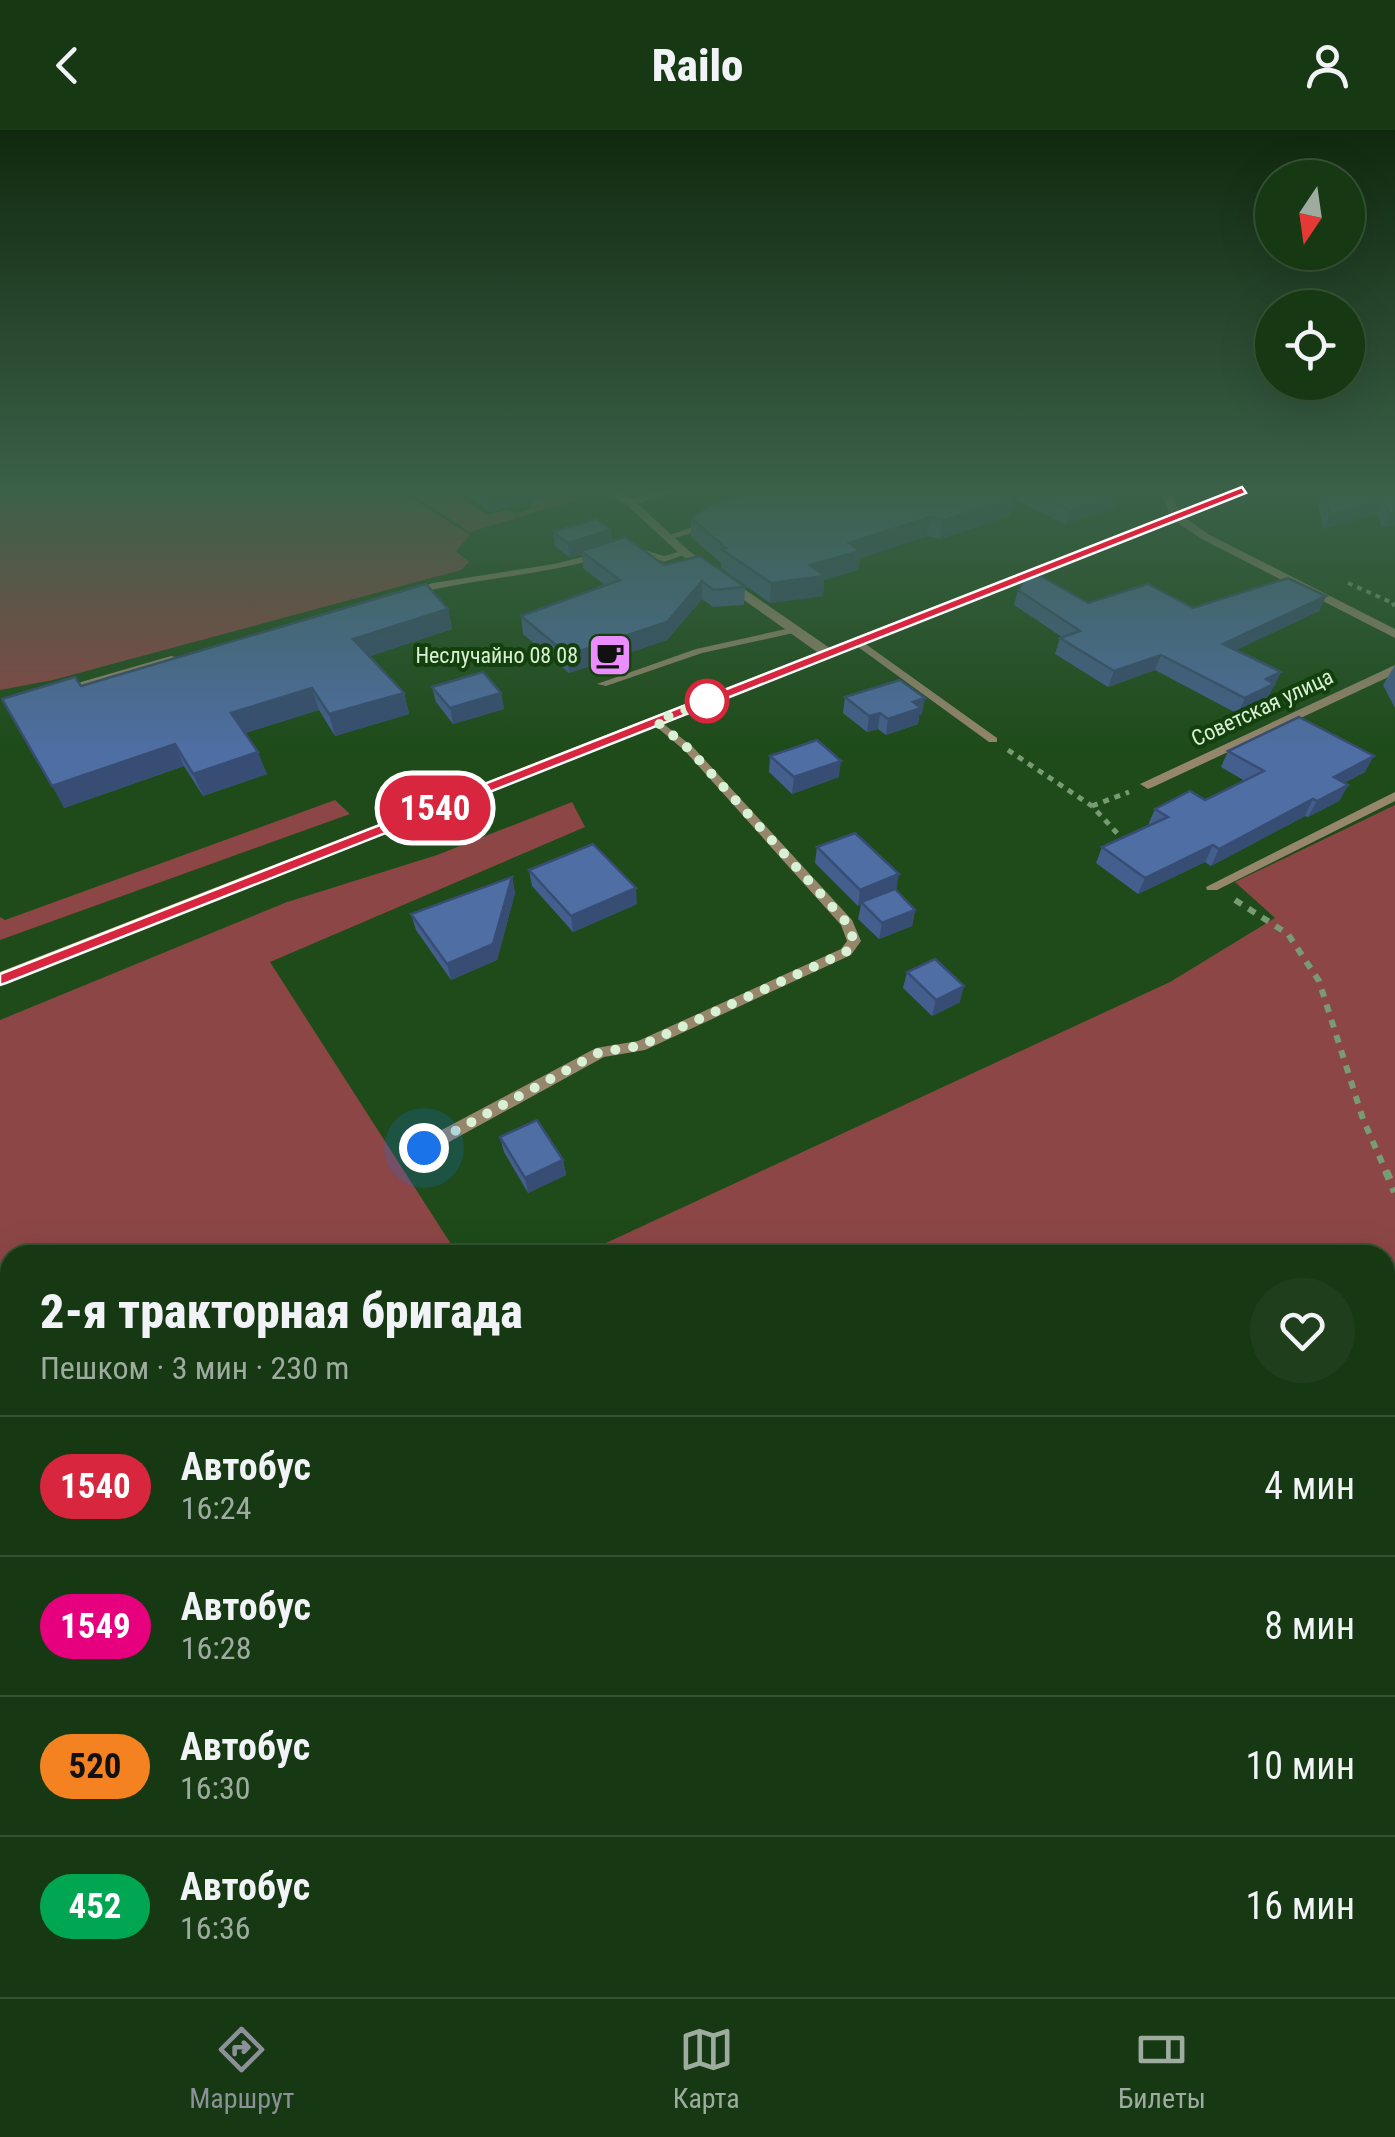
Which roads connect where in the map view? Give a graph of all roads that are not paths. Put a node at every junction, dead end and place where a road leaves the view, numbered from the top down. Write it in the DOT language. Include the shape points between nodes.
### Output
graph roads {
  1 [pos="484,577"];
  2 [pos="719,577"];
  3 [pos="1021,577"];
  4 [pos="1289,577"];
  5 [pos="391,597"];
  6 [pos="795,630"];
  7 [pos="1395,634"];
  8 [pos="857,642"];
  9 [pos="829,654"];
  10 [pos="183,656"];
  11 [pos="1395,668"];
  12 [pos="602,684"];
  13 [pos="53,691"];
  14 [pos="656,721"];
  15 [pos="993,740"];
  16 [pos="1148,784"];
  17 [pos="1395,796"];
  18 [pos="1212,887"];
  19 [pos="0,979"];
  20 [pos="424,1148"];
  1 -- 5 [label="lane"];
  2 -- 6 [label="street"];
  3 -- 8 [label="main road"];
  4 -- 7 [label="street"];
  6 -- 9 [label="street"];
  6 -- 12 [label="lane"];
  8 -- 9 [label="main road"];
  8 -- 15 [label="lane"];
  9 -- 14 [label="main road"];
  10 -- 13 [label="lane"];
  11 -- 16 [label="street, Советская улица"];
  14 -- 19 [label="main road"];
  14 -- 20 [label="lane" via="847,923 854,941 846,952 640,1046 600,1052"];
  17 -- 18 [label="lane"];
}
